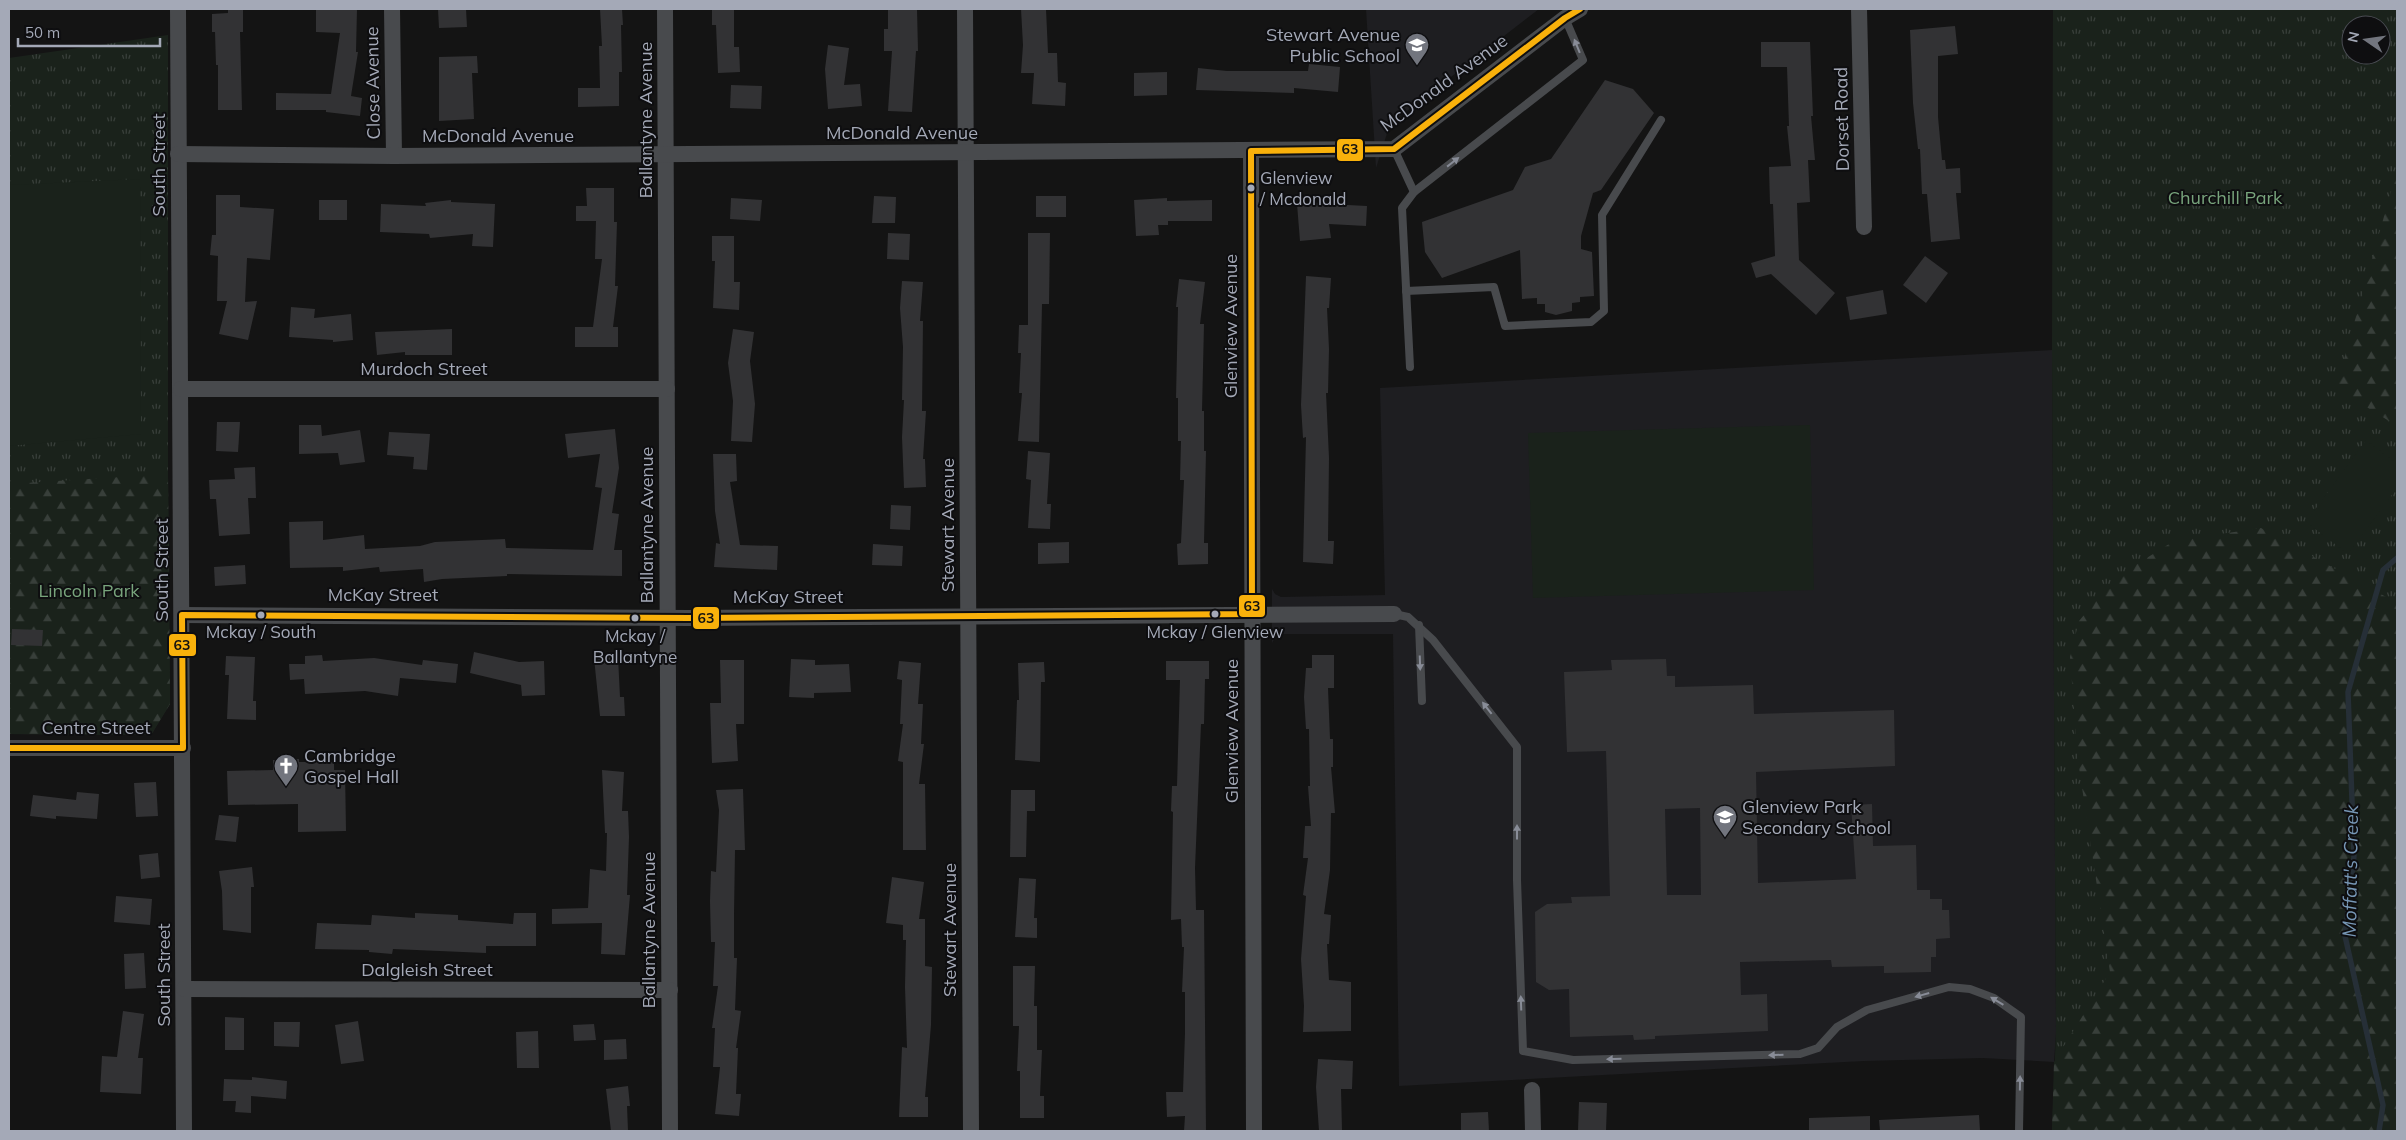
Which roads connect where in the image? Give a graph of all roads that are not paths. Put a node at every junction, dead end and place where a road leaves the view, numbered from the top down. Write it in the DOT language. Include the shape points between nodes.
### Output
graph roads {
  1 [pos="178,9"];
  2 [pos="392,9"];
  3 [pos="665,9"];
  4 [pos="965,9"];
  5 [pos="1580,9"];
  6 [pos="1859,9"];
  7 [pos="1565,18"];
  8 [pos="1661,120"];
  9 [pos="1394,149"];
  10 [pos="1251,151"];
  11 [pos="966,153"];
  12 [pos="178,154"];
  13 [pos="666,155"];
  14 [pos="394,156"];
  15 [pos="1414,192"];
  16 [pos="1864,228"];
  17 [pos="1406,291"];
  18 [pos="1410,367"];
  19 [pos="667,389"];
  20 [pos="180,390"];
  21 [pos="1252,614"];
  22 [pos="1394,614"];
  23 [pos="182,615"];
  24 [pos="968,616"];
  25 [pos="667,617"];
  26 [pos="1419,625"];
  27 [pos="1422,701"];
  28 [pos="9,748"];
  29 [pos="183,748"];
  30 [pos="184,989"];
  31 [pos="670,990"];
  32 [pos="1532,1090"];
  33 [pos="184,1131"];
  34 [pos="670,1131"];
  35 [pos="971,1131"];
  36 [pos="1254,1131"];
  37 [pos="1533,1131"];
  38 [pos="2019,1131"];
  1 -- 12 [label="street, South Street"];
  2 -- 14 [label="street, Close Avenue"];
  3 -- 13 [label="street, Ballantyne Avenue"];
  4 -- 11 [label="street, Stewart Avenue"];
  5 -- 7 [label="street, McDonald Avenue"];
  6 -- 16 [label="street, Dorset Road"];
  7 -- 9 [label="street, McDonald Avenue"];
  15 -- 7 [label="lane, one-way" via="1583,60"];
  8 -- 17 [label="lane" via="1602,215 1604,311 1590,322 1505,326 1494,287"];
  9 -- 10 [label="street, McDonald Avenue"];
  9 -- 15 [label="lane"];
  10 -- 11 [label="street, McDonald Avenue"];
  10 -- 21 [label="street, Glenview Avenue"];
  11 -- 13 [label="street, McDonald Avenue"];
  11 -- 24 [label="street, Stewart Avenue"];
  12 -- 14 [label="street, McDonald Avenue"];
  12 -- 20 [label="street, South Street"];
  13 -- 14 [label="street, McDonald Avenue"];
  13 -- 19 [label="street, Ballantyne Avenue"];
  15 -- 17 [label="lane" via="1402,208"];
  17 -- 18 [label="lane"];
  19 -- 20 [label="street, Murdoch Street"];
  19 -- 25 [label="street, Ballantyne Avenue"];
  20 -- 23 [label="street, South Street"];
  21 -- 22 [label="street, McKay Street"];
  21 -- 24 [label="street, McKay Street"];
  21 -- 36 [label="street, Glenview Avenue"];
  22 -- 26 [label="lane"];
  23 -- 25 [label="street, McKay Street"];
  23 -- 29 [label="street, South Street"];
  24 -- 25 [label="street, McKay Street"];
  24 -- 35 [label="street, Stewart Avenue"];
  25 -- 31 [label="street, Ballantyne Avenue"];
  26 -- 27 [label="lane, one-way"];
  38 -- 26 [label="lane, one-way" via="2021,1018 1994,998 1970,989 1949,987 1867,1010 1837,1027 1818,1048 1800,1054 1573,1060 1523,1051 1516,747"];
  28 -- 29 [label="street, Centre Street"];
  29 -- 30 [label="street, South Street"];
  30 -- 31 [label="street, Dalgleish Street"];
  30 -- 33 [label="street, South Street"];
  31 -- 34 [label="street, Ballantyne Avenue"];
  32 -- 37 [label="street"];
}
